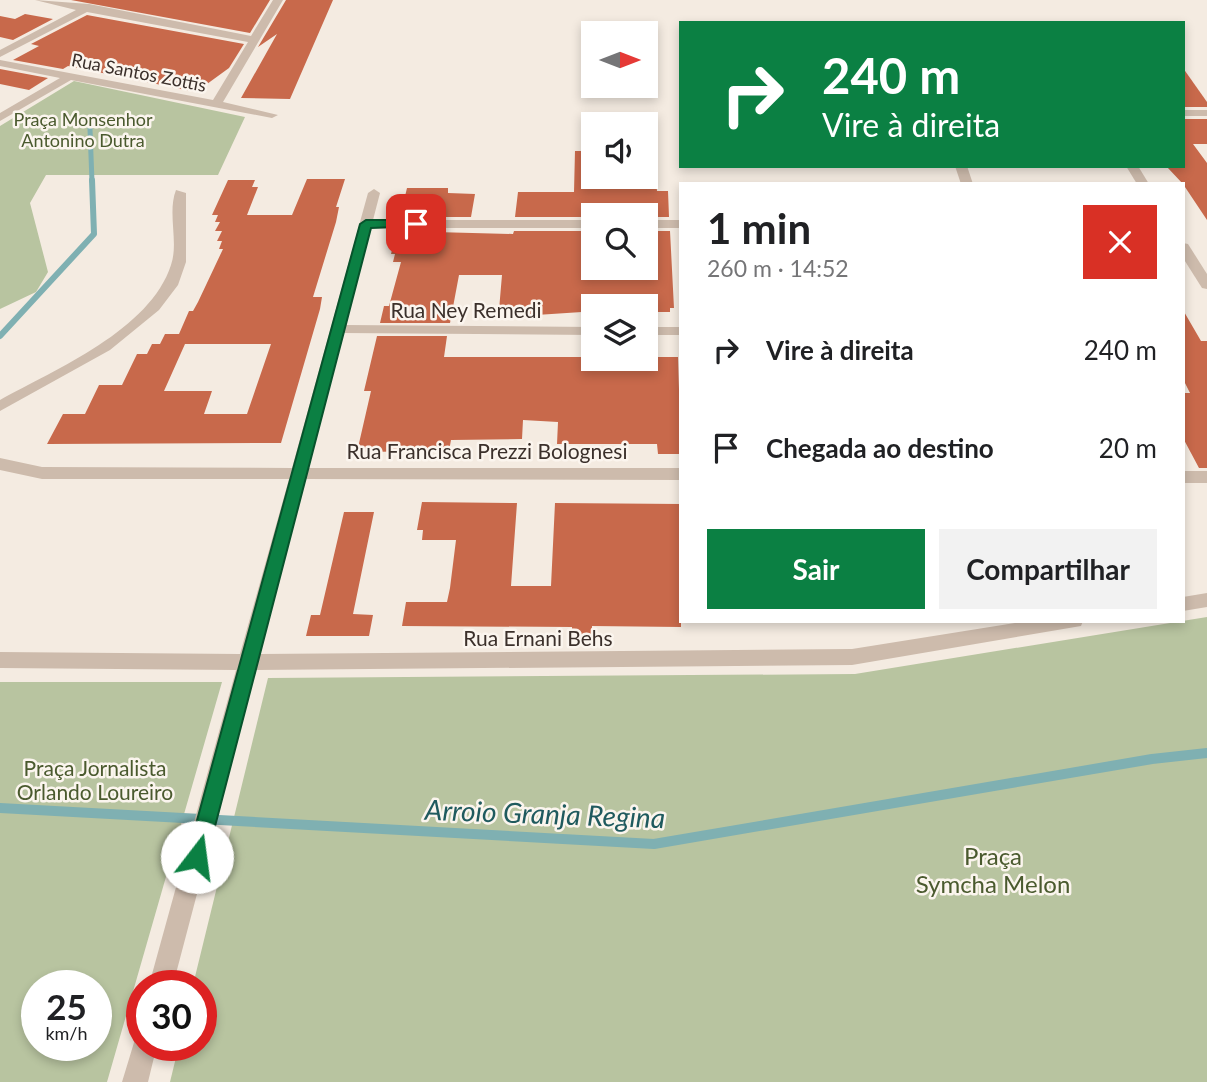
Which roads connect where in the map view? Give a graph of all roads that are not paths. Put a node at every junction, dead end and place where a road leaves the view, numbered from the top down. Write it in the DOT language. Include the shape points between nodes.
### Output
graph roads {
  1 [pos="40,0"];
  2 [pos="102,0"];
  3 [pos="278,0"];
  4 [pos="85,9"];
  5 [pos="254,40"];
  6 [pos="0,54"];
  7 [pos="0,63"];
  8 [pos="70,76"];
  9 [pos="216,105"];
  10 [pos="1185,113"];
  11 [pos="1207,113"];
  12 [pos="272,115"];
  13 [pos="0,118"];
  14 [pos="180,193"];
  15 [pos="374,193"];
  16 [pos="366,224"];
  17 [pos="581,224"];
  18 [pos="658,224"];
  19 [pos="679,224"];
  20 [pos="1185,250"];
  21 [pos="1207,285"];
  22 [pos="338,329"];
  23 [pos="581,331"];
  24 [pos="658,331"];
  25 [pos="679,331"];
  26 [pos="0,406"];
  27 [pos="0,464"];
  28 [pos="300,472"];
  29 [pos="679,474"];
  30 [pos="1185,477"];
  31 [pos="1207,477"];
  32 [pos="1207,600"];
  33 [pos="1185,604"];
  34 [pos="1062,623"];
  35 [pos="0,660"];
  36 [pos="249,662"];
  37 [pos="166,970"];
  38 [pos="141,1061"];
  39 [pos="135,1082"];
  1 -- 4 [label="street"];
  2 -- 4 [label="street"];
  3 -- 5 [label="street"];
  4 -- 5 [label="street"];
  4 -- 6 [label="street"];
  5 -- 9 [label="street"];
  7 -- 8 [label="street, Rua Santos Zottis"];
  8 -- 9 [label="street, Rua Santos Zottis"];
  8 -- 13 [label="street"];
  9 -- 12 [label="street, Rua Santos Zottis"];
  10 -- 11 [label="street"];
  14 -- 26 [label="street" via="179,265 162,298 114,343"];
  15 -- 16 [label="street"];
  16 -- 17 [label="street"];
  16 -- 22 [label="street"];
  18 -- 19 [label="street"];
  20 -- 21 [label="street"];
  22 -- 23 [label="street, Rua Ney Remedi"];
  22 -- 28 [label="street"];
  24 -- 25 [label="street"];
  27 -- 28 [label="street, Rua Francisca Prezzi Bolognesi" via="42,472"];
  28 -- 29 [label="street, Rua Francisca Prezzi Bolognesi"];
  28 -- 36 [label="street"];
  30 -- 31 [label="street"];
  32 -- 33 [label="street"];
  34 -- 36 [label="street, Rua Ernani Behs" via="852,657"];
  35 -- 36 [label="street, Rua Ernani Behs"];
  36 -- 37 [label="street"];
  38 -- 39 [label="street"];
}
